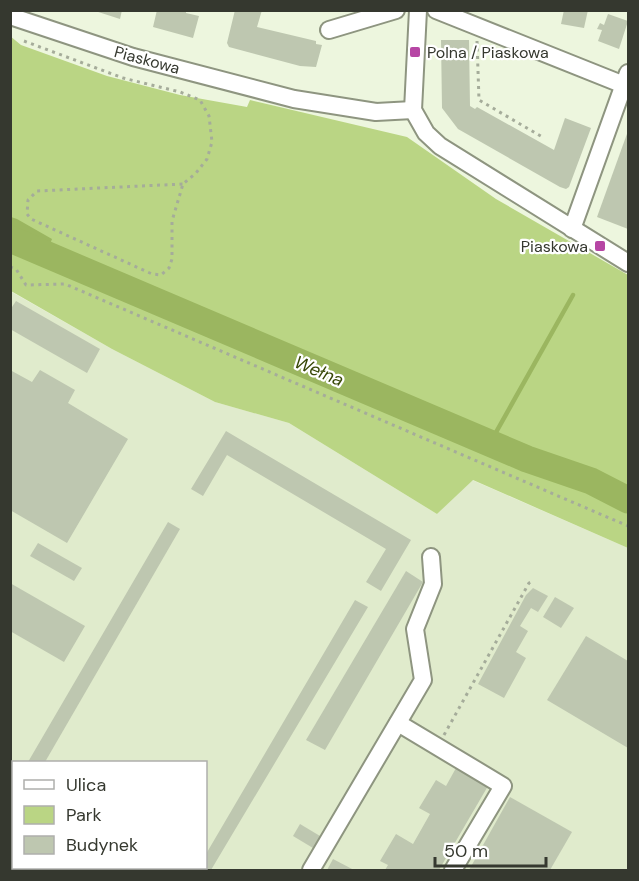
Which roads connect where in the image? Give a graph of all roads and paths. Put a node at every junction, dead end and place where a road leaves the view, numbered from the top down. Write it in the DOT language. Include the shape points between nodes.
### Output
graph roads {
  1 [pos="396,10"];
  2 [pos="418,10"];
  3 [pos="436,10"];
  4 [pos="10,16"];
  5 [pos="477,27"];
  6 [pos="329,30"];
  7 [pos="24,41"];
  8 [pos="626,79"];
  9 [pos="413,110"];
  10 [pos="544,138"];
  11 [pos="183,184"];
  12 [pos="573,229"];
  13 [pos="628,263"];
  14 [pos="10,267"];
  15 [pos="628,526"];
  16 [pos="431,557"];
  17 [pos="533,581"];
  18 [pos="398,723"];
  19 [pos="438,747"];
  20 [pos="311,870"];
  21 [pos="453,870"];
  1 -- 6 [label="street"];
  2 -- 9 [label="street"];
  3 -- 5 [label="street"];
  4 -- 9 [label="street, Piaskowa" via="133,57 294,99 376,112"];
  5 -- 8 [label="street"];
  5 -- 10 [label="path" via="478,100"];
  7 -- 11 [label="path" via="123,78 200,100 209,116 212,142 207,159"];
  8 -- 12 [label="street"];
  9 -- 12 [label="street" via="426,133 440,146"];
  11 -- 11 [label="path" via="37,191 28,200 27,214 52,230 161,275 172,259 172,221"];
  12 -- 13 [label="street"];
  14 -- 15 [label="path" via="16,269 26,285 65,284"];
  16 -- 18 [label="street" via="433,584 415,629 423,680"];
  17 -- 19 [label="path"];
  18 -- 19 [label="street"];
  18 -- 20 [label="street"];
  19 -- 21 [label="street" via="503,786"];
}
